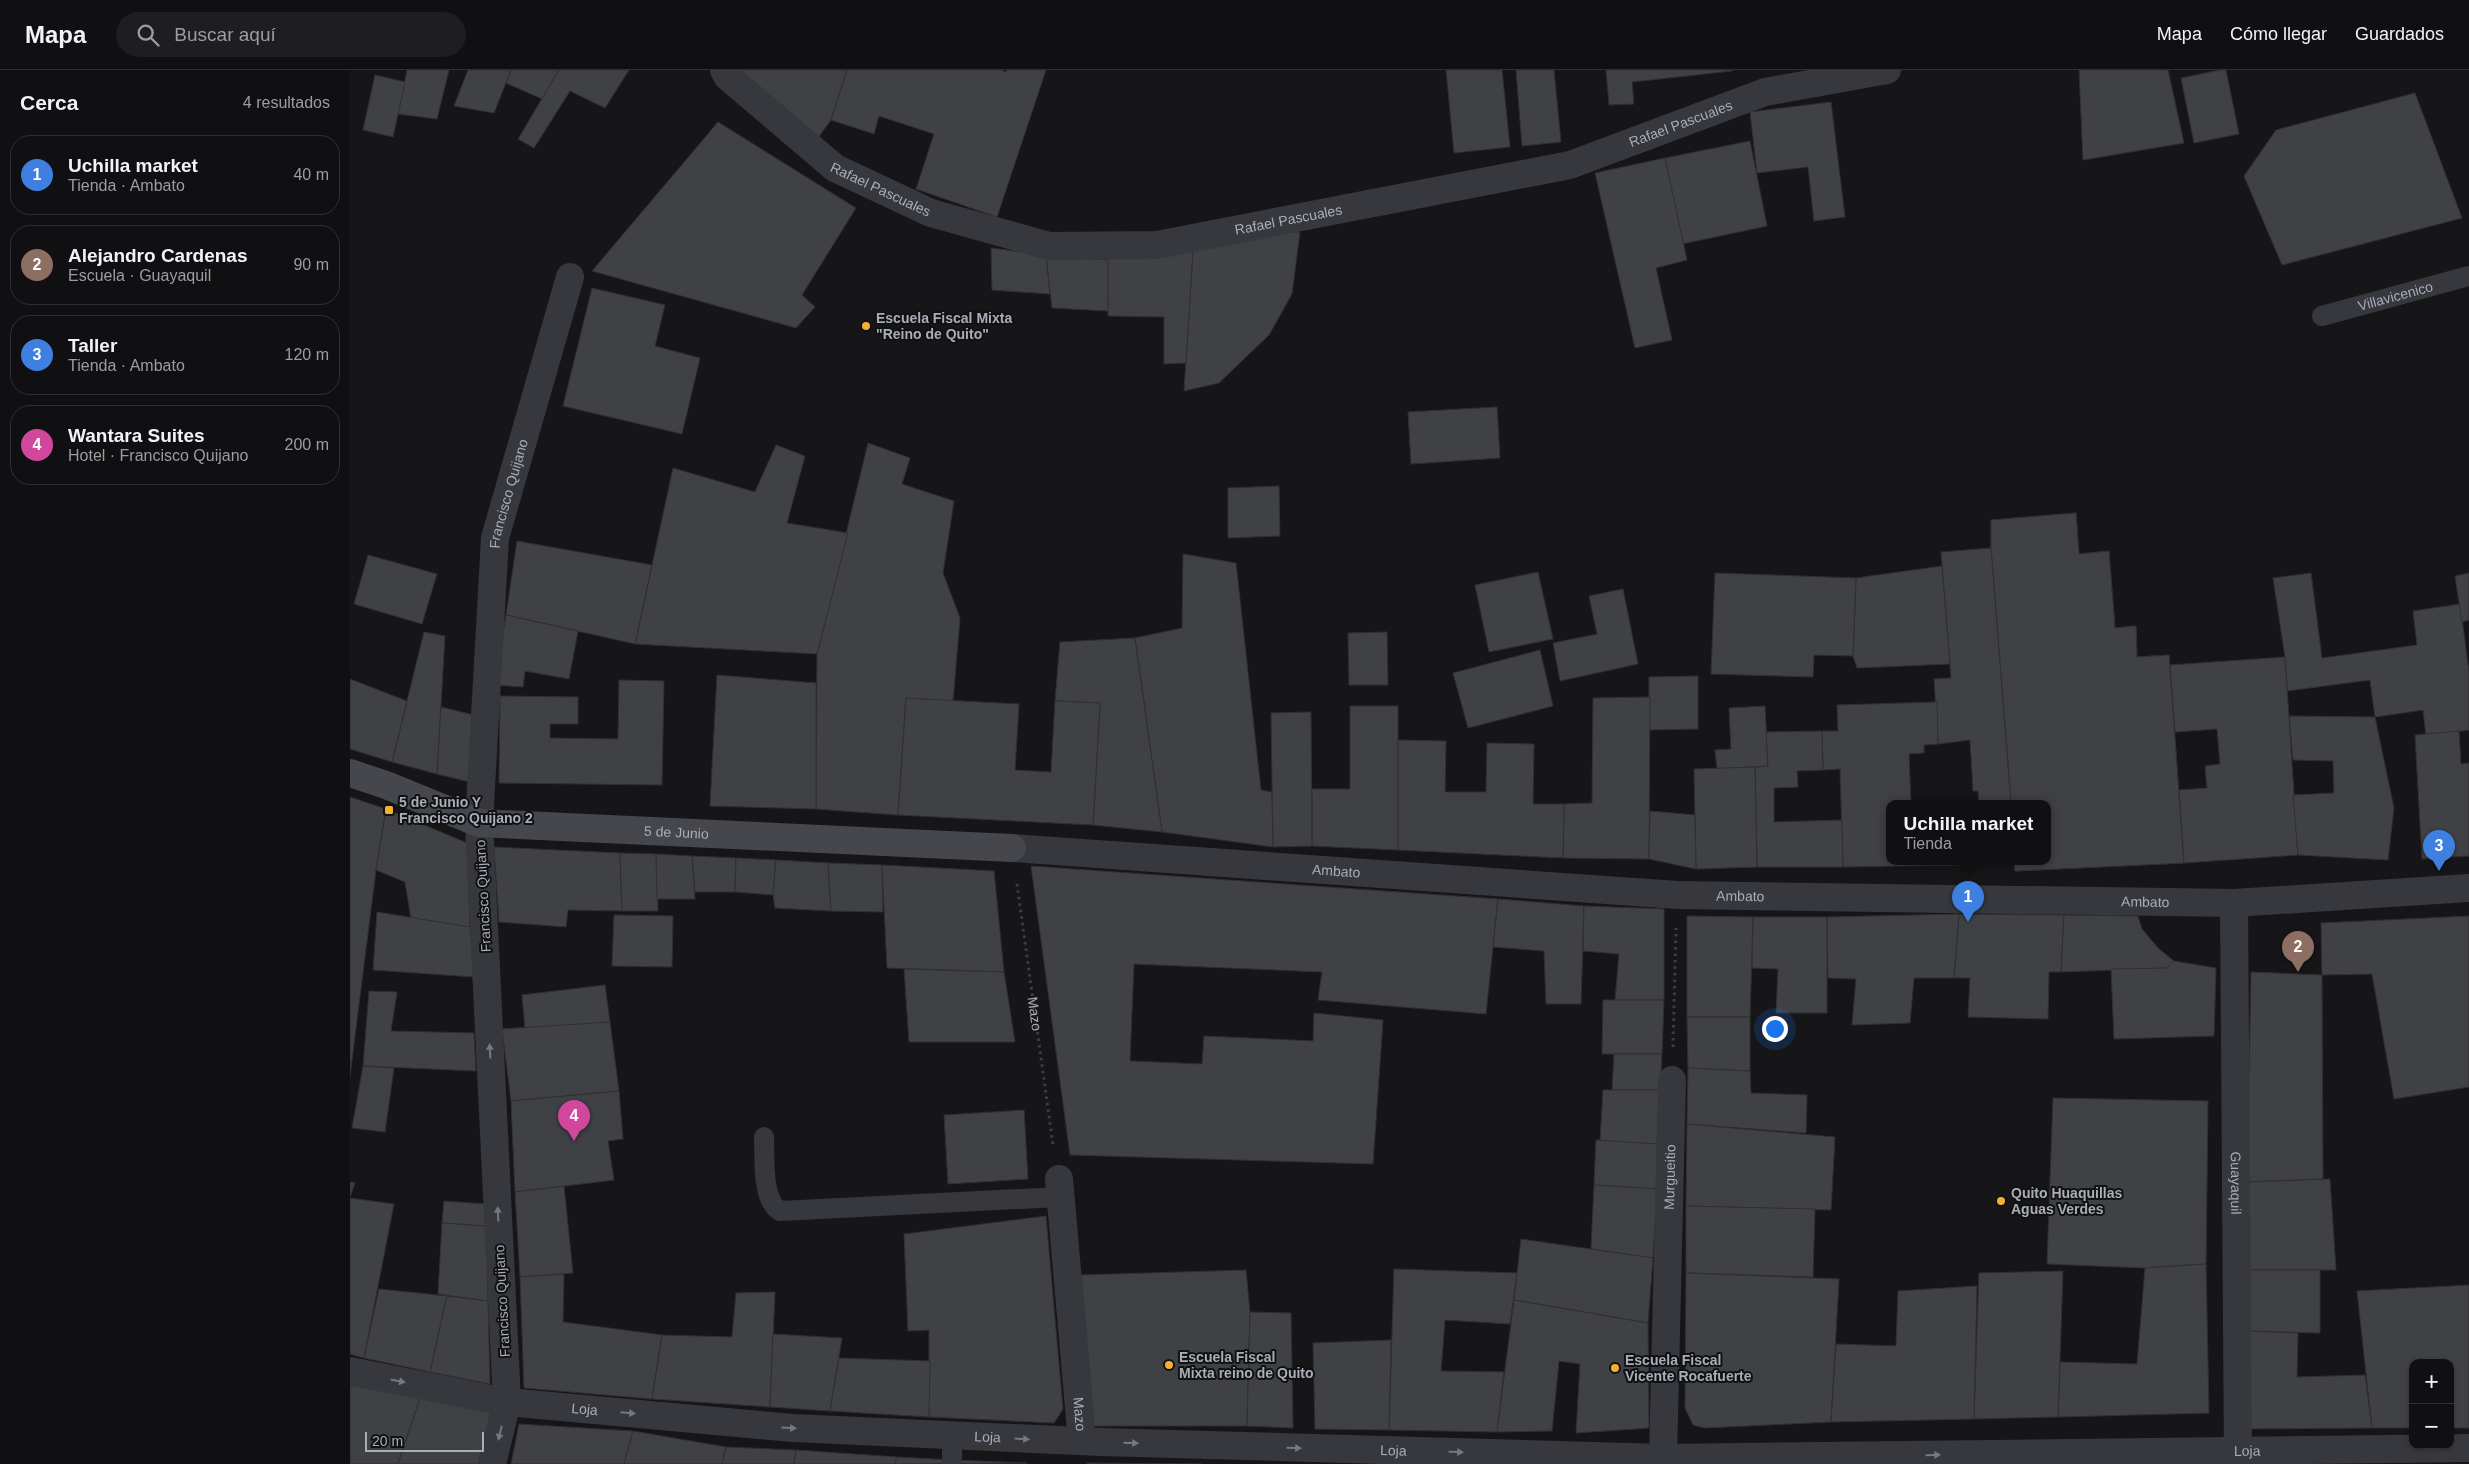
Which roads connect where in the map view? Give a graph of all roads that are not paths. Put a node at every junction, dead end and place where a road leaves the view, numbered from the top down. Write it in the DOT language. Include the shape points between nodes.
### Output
graph roads {
  1 [pos="724,70"];
  2 [pos="1887,70"];
  3 [pos="2469,276"];
  4 [pos="570,277"];
  5 [pos="2322,316"];
  6 [pos="350,774"];
  7 [pos="479,823"];
  8 [pos="1012,848"];
  9 [pos="2469,888"];
  10 [pos="2234,903"];
  11 [pos="1672,1080"];
  12 [pos="764,1137"];
  13 [pos="1059,1188"];
  14 [pos="350,1371"];
  15 [pos="507,1402"];
  16 [pos="1082,1441"];
  17 [pos="2469,1448"];
  18 [pos="1663,1458"];
  19 [pos="2238,1458"];
  20 [pos="492,1464"];
  1 -- 2 [label="street, Rafael Pascuales" via="727,76 835,168 931,213 1049,246 1157,245 1570,165 1765,92"];
  3 -- 5 [label="lane, Villavicenico"];
  4 -- 7 [label="street, Francisco Quijano" via="495,538"];
  6 -- 7 [label="street, 5 de Junio" via="386,785"];
  7 -- 8 [label="street, 5 de Junio"];
  15 -- 7 [label="street, Francisco Quijano, one-way"];
  8 -- 10 [label="street, Ambato" via="1677,895"];
  9 -- 10 [label="street, Ambato"];
  10 -- 19 [label="street, Guayaquil"];
  11 -- 18 [label="street, Murgueitio"];
  12 -- 13 [label="lane" via="767,1196 780,1211"];
  13 -- 16 [label="street, Mazo"];
  14 -- 15 [label="street, Loja, one-way"];
  15 -- 16 [label="street, Loja, one-way" via="792,1428 952,1448"];
  15 -- 20 [label="street, Francisco Quijano, one-way"];
  16 -- 18 [label="street, Loja, one-way"];
  17 -- 19 [label="street, Loja"];
  18 -- 19 [label="street, Loja, one-way"];
}
